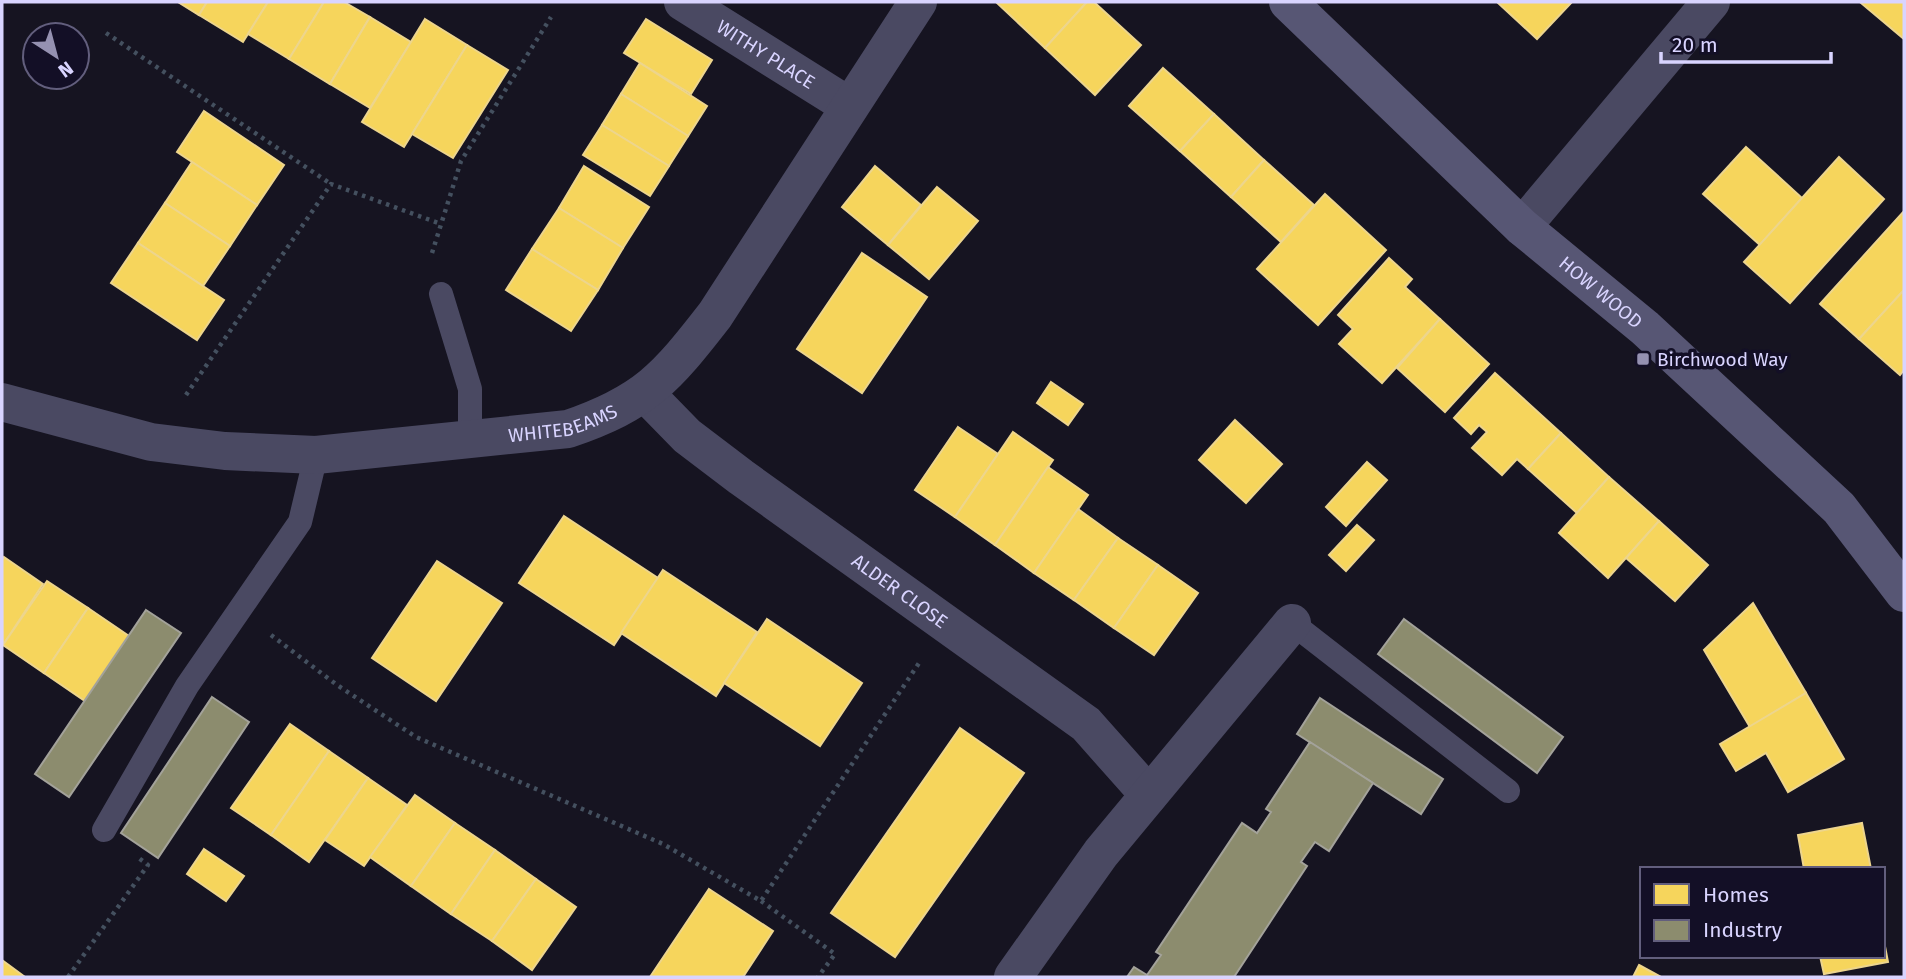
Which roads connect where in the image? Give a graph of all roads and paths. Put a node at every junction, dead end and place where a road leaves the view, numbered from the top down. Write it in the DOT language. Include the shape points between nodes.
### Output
graph roads {
  1 [pos="683,2"];
  2 [pos="918,2"];
  3 [pos="1288,2"];
  4 [pos="1711,2"];
  5 [pos="551,16"];
  6 [pos="106,33"];
  7 [pos="849,106"];
  8 [pos="331,184"];
  9 [pos="441,224"];
  10 [pos="1522,227"];
  11 [pos="441,294"];
  12 [pos="646,394"];
  13 [pos="2,402"];
  14 [pos="470,441"];
  15 [pos="151,442"];
  16 [pos="316,455"];
  17 [pos="1904,593"];
  18 [pos="239,610"];
  19 [pos="1292,623"];
  20 [pos="945,625"];
  21 [pos="1508,791"];
  22 [pos="1149,794"];
  23 [pos="104,830"];
  24 [pos="761,901"];
  25 [pos="68,977"];
  26 [pos="818,977"];
  27 [pos="1013,977"];
  1 -- 7 [label="street, WITHY PLACE"];
  2 -- 7 [label="street, WHITEBEAMS"];
  3 -- 10 [label="street, HOW WOOD"];
  4 -- 10 [label="street"];
  5 -- 9 [label="path" via="461,161"];
  6 -- 8 [label="path"];
  7 -- 12 [label="street, WHITEBEAMS" via="715,315"];
  8 -- 9 [label="path"];
  8 -- 15 [label="path"];
  9 -- 11 [label="path" via="430,259"];
  10 -- 17 [label="street, HOW WOOD" via="1645,328 1839,508"];
  11 -- 14 [label="lane" via="470,389"];
  12 -- 14 [label="street, WHITEBEAMS" via="608,416 568,429"];
  12 -- 20 [label="street, ALDER CLOSE" via="687,436"];
  13 -- 15 [label="street, WHITEBEAMS"];
  14 -- 16 [label="street, WHITEBEAMS"];
  15 -- 16 [label="street, WHITEBEAMS"];
  16 -- 18 [label="lane" via="300,522"];
  18 -- 23 [label="lane" via="187,686"];
  18 -- 24 [label="path" via="415,737 663,844"];
  19 -- 21 [label="lane"];
  19 -- 22 [label="street"];
  20 -- 22 [label="street, ALDER CLOSE" via="1086,724"];
  20 -- 24 [label="path"];
  22 -- 27 [label="street"];
  23 -- 25 [label="path" via="148,865"];
  24 -- 26 [label="path" via="835,954"];
}
